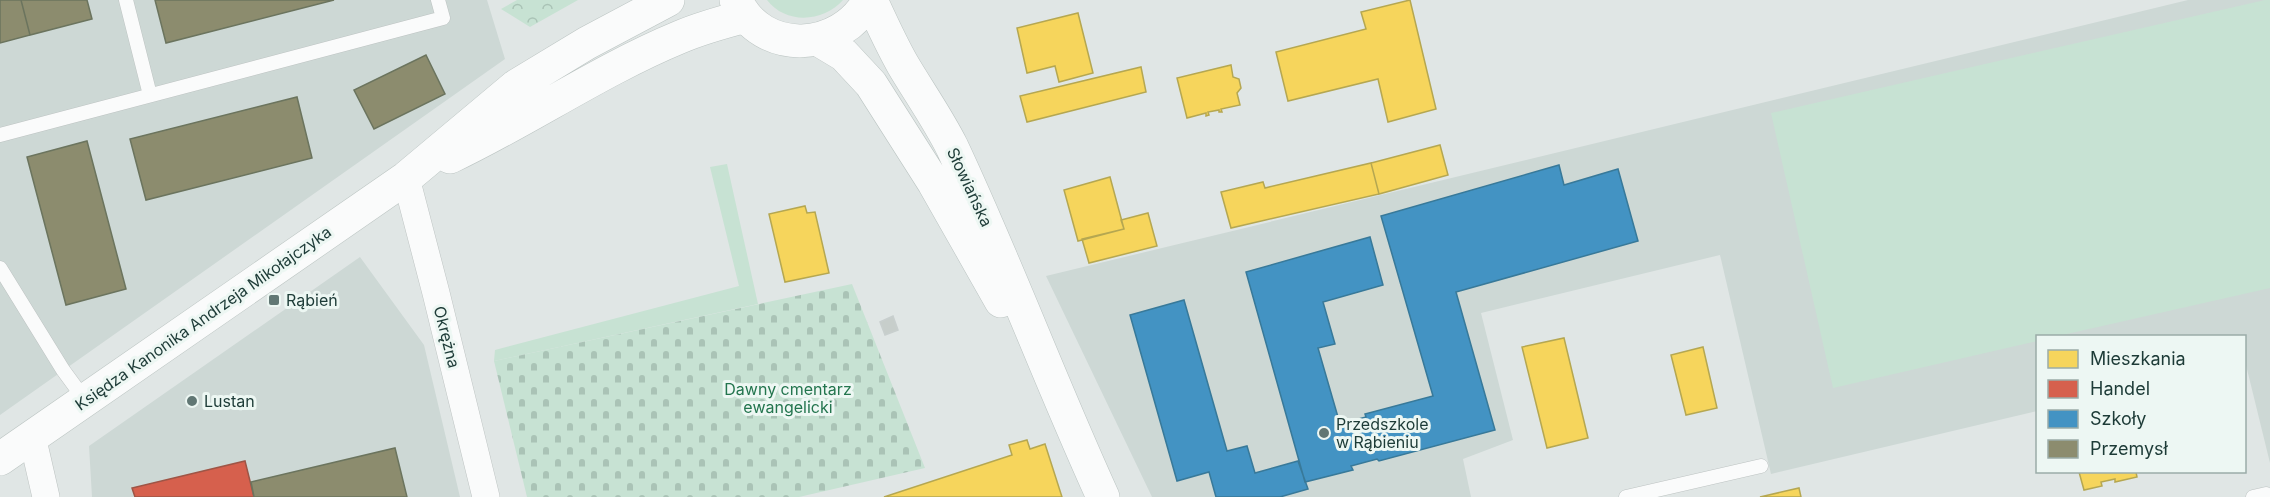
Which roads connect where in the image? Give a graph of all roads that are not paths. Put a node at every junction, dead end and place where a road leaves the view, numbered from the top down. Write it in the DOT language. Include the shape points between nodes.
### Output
graph roads {
  1 [pos="126,0"];
  2 [pos="438,0"];
  3 [pos="668,0"];
  4 [pos="870,0"];
  5 [pos="741,8"];
  6 [pos="819,40"];
  7 [pos="150,95"];
  8 [pos="0,135"];
  9 [pos="405,178"];
  10 [pos="0,268"];
  11 [pos="1052,383"];
  12 [pos="85,400"];
  13 [pos="32,436"];
  14 [pos="0,459"];
  15 [pos="1761,466"];
  16 [pos="46,497"];
  17 [pos="486,497"];
  18 [pos="1103,497"];
  19 [pos="1626,497"];
  1 -- 7 [label="lane"];
  2 -- 7 [label="lane" via="443,18"];
  3 -- 9 [label="main road, Księdza Kanonika Andrzeja Mikołajczyka" via="516,86"];
  4 -- 6 [label="main road" via="844,29"];
  4 -- 11 [label="main road, Słowiańska" via="950,143"];
  5 -- 6 [label="main road" via="774,36 795,42"];
  5 -- 9 [label="main road, Księdza Kanonika Andrzeja Mikołajczyka" via="649,51 497,134"];
  6 -- 11 [label="main road, Słowiańska" via="844,55 872,84"];
  7 -- 8 [label="lane"];
  9 -- 12 [label="main road, Księdza Kanonika Andrzeja Mikołajczyka"];
  9 -- 17 [label="street, Okrężna"];
  10 -- 12 [label="lane"];
  11 -- 18 [label="main road, Słowiańska"];
  12 -- 13 [label="main road, Księdza Kanonika Andrzeja Mikołajczyka"];
  13 -- 14 [label="main road, Księdza Kanonika Andrzeja Mikołajczyka"];
  13 -- 16 [label="street"];
  15 -- 19 [label="lane"];
}
